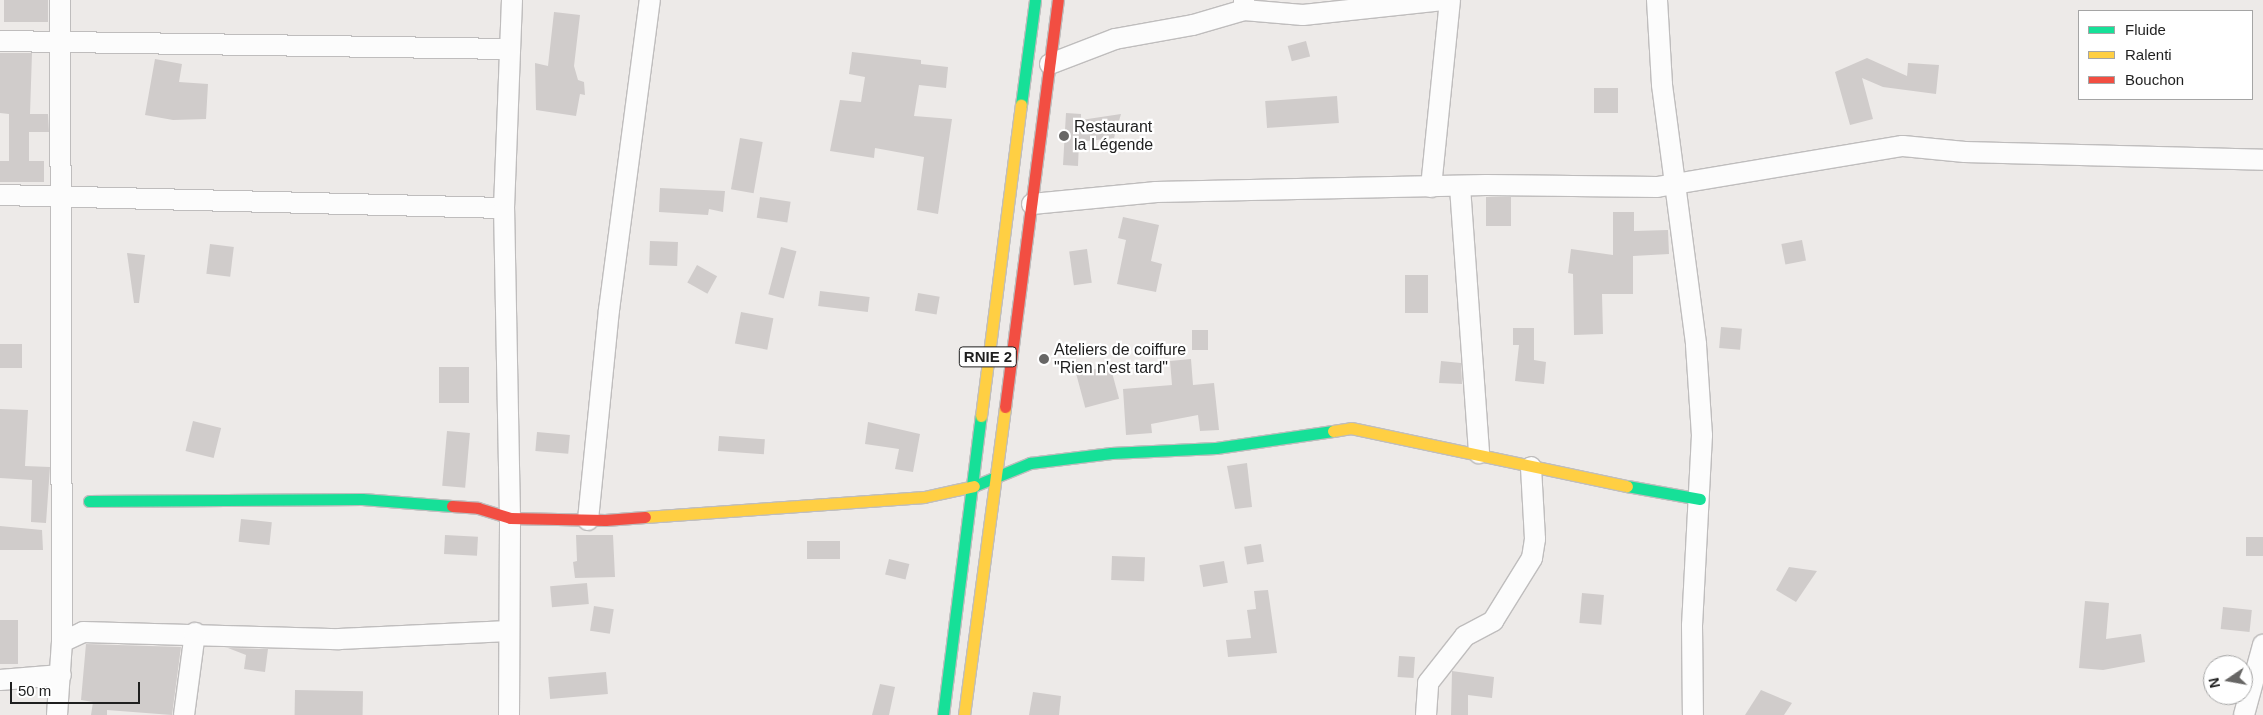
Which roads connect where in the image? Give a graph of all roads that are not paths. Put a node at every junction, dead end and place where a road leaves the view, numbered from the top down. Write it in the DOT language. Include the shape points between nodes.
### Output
graph roads {
  1 [pos="60,0"];
  2 [pos="512,0"];
  3 [pos="650,0"];
  4 [pos="1035,0"];
  5 [pos="1058,0"];
  6 [pos="1443,0"];
  7 [pos="1450,0"];
  8 [pos="1657,0"];
  9 [pos="1244,5"];
  10 [pos="0,41"];
  11 [pos="60,41"];
  12 [pos="510,49"];
  13 [pos="1050,64"];
  14 [pos="2263,160"];
  15 [pos="1676,185"];
  16 [pos="1431,187"];
  17 [pos="1460,187"];
  18 [pos="0,195"];
  19 [pos="59,198"];
  20 [pos="1032,204"];
  21 [pos="504,208"];
  22 [pos="1479,453"];
  23 [pos="1531,467"];
  24 [pos="993,479"];
  25 [pos="971,487"];
  26 [pos="1700,500"];
  27 [pos="89,501"];
  28 [pos="510,518"];
  29 [pos="588,520"];
  30 [pos="509,631"];
  31 [pos="195,633"];
  32 [pos="62,642"];
  33 [pos="2263,645"];
  34 [pos="61,675"];
  35 [pos="0,680"];
  36 [pos="57,715"];
  37 [pos="184,715"];
  38 [pos="509,715"];
  39 [pos="943,715"];
  40 [pos="964,715"];
  41 [pos="1426,715"];
  42 [pos="1693,715"];
  43 [pos="2244,715"];
  1 -- 11 [label="street"];
  2 -- 12 [label="street"];
  3 -- 29 [label="street" via="609,310"];
  4 -- 25 [label="main road, RNIE 2 / RNIE 2"];
  5 -- 13 [label="main road, RNIE 2 / RNIE 2"];
  6 -- 9 [label="street" via="1303,14"];
  7 -- 16 [label="street"];
  8 -- 15 [label="street" via="1662,85"];
  9 -- 13 [label="street" via="1193,25 1115,39"];
  10 -- 11 [label="street"];
  11 -- 12 [label="street"];
  11 -- 19 [label="street"];
  12 -- 21 [label="street"];
  13 -- 20 [label="main road, RNIE 2 / RNIE 2"];
  14 -- 15 [label="street" via="1965,152 1903,146"];
  15 -- 17 [label="street"];
  15 -- 26 [label="street" via="1696,345 1702,435"];
  16 -- 17 [label="street"];
  16 -- 20 [label="street" via="1156,192"];
  17 -- 22 [label="street"];
  18 -- 19 [label="street"];
  19 -- 21 [label="street"];
  19 -- 32 [label="street"];
  20 -- 24 [label="main road, RNIE 2 / RNIE 2"];
  21 -- 28 [label="street"];
  22 -- 23 [label="main road"];
  22 -- 24 [label="main road" via="1343,428 1216,448 1064,457 1030,463"];
  23 -- 26 [label="main road"];
  23 -- 41 [label="street" via="1535,539 1532,558 1493,621 1465,636 1428,683"];
  24 -- 25 [label="main road"];
  24 -- 40 [label="main road, RNIE 2 / RNIE 2"];
  25 -- 29 [label="main road" via="924,497 875,502"];
  25 -- 39 [label="main road, RNIE 2 / RNIE 2"];
  26 -- 42 [label="street" via="1692,625"];
  27 -- 28 [label="main road" via="362,499 478,508"];
  28 -- 29 [label="main road"];
  28 -- 30 [label="street"];
  30 -- 31 [label="street" via="339,639"];
  30 -- 38 [label="street"];
  31 -- 32 [label="street" via="83,632"];
  31 -- 37 [label="street"];
  32 -- 34 [label="street"];
  33 -- 43 [label="street"];
  34 -- 35 [label="street"];
  34 -- 36 [label="street"];
}
